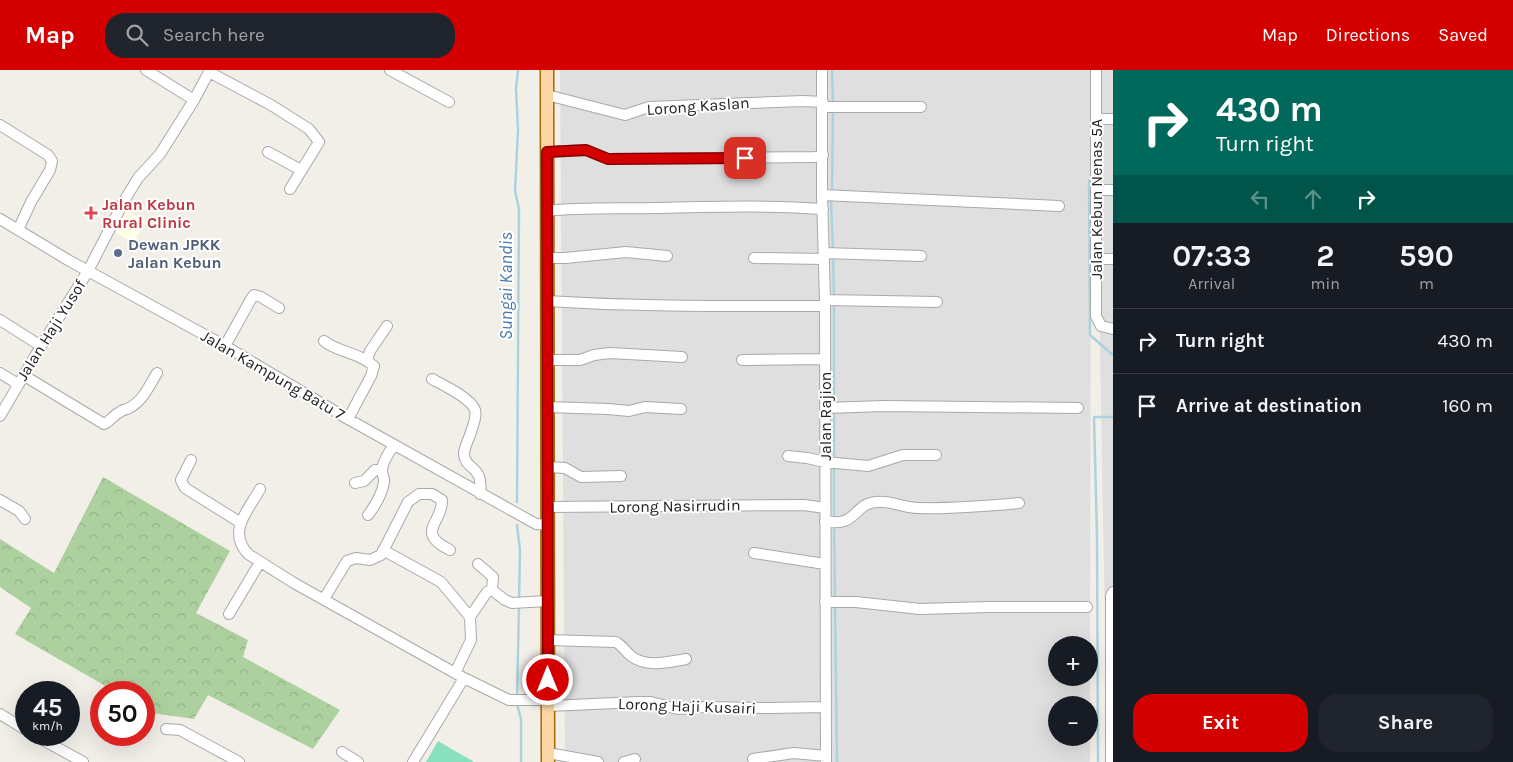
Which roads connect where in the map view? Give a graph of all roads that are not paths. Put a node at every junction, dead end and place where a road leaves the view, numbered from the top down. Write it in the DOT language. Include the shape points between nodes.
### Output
graph roads {
  1 [pos="146,70"];
  2 [pos="390,70"];
  3 [pos="547,70"];
  4 [pos="822,70"];
  5 [pos="1096,70"];
  6 [pos="210,71"];
  7 [pos="554,97"];
  8 [pos="194,100"];
  9 [pos="449,102"];
  10 [pos="826,105"];
  11 [pos="921,107"];
  12 [pos="1096,119"];
  13 [pos="1113,119"];
  14 [pos="0,125"];
  15 [pos="268,152"];
  16 [pos="552,152"];
  17 [pos="814,157"];
  18 [pos="301,170"];
  19 [pos="290,188"];
  20 [pos="1097,190"];
  21 [pos="1113,190"];
  22 [pos="829,195"];
  23 [pos="1059,206"];
  24 [pos="823,209"];
  25 [pos="547,211"];
  26 [pos="0,219"];
  27 [pos="18,230"];
  28 [pos="667,256"];
  29 [pos="824,256"];
  30 [pos="921,256"];
  31 [pos="547,258"];
  32 [pos="754,258"];
  33 [pos="1097,259"];
  34 [pos="1113,259"];
  35 [pos="88,271"];
  36 [pos="547,302"];
  37 [pos="829,302"];
  38 [pos="937,302"];
  39 [pos="279,308"];
  40 [pos="0,320"];
  41 [pos="387,326"];
  42 [pos="1113,329"];
  43 [pos="324,341"];
  44 [pos="41,346"];
  45 [pos="225,346"];
  46 [pos="682,357"];
  47 [pos="819,359"];
  48 [pos="367,360"];
  49 [pos="552,360"];
  50 [pos="742,360"];
  51 [pos="0,373"];
  52 [pos="158,373"];
  53 [pos="21,379"];
  54 [pos="432,379"];
  55 [pos="547,407"];
  56 [pos="831,407"];
  57 [pos="1078,408"];
  58 [pos="681,409"];
  59 [pos="0,416"];
  60 [pos="348,419"];
  61 [pos="394,445"];
  62 [pos="936,455"];
  63 [pos="788,456"];
  64 [pos="191,460"];
  65 [pos="832,463"];
  66 [pos="547,467"];
  67 [pos="382,470"];
  68 [pos="621,476"];
  69 [pos="356,483"];
  70 [pos="260,489"];
  71 [pos="480,494"];
  72 [pos="0,500"];
  73 [pos="1019,503"];
  74 [pos="547,507"];
  75 [pos="820,508"];
  76 [pos="368,515"];
  77 [pos="25,519"];
  78 [pos="826,522"];
  79 [pos="241,523"];
  80 [pos="547,525"];
  81 [pos="383,550"];
  82 [pos="450,550"];
  83 [pos="754,554"];
  84 [pos="260,562"];
  85 [pos="478,564"];
  86 [pos="825,564"];
  87 [pos="492,590"];
  88 [pos="1113,592"];
  89 [pos="324,599"];
  90 [pos="547,601"];
  91 [pos="828,602"];
  92 [pos="1087,607"];
  93 [pos="229,614"];
  94 [pos="470,618"];
  95 [pos="547,640"];
  96 [pos="1112,657"];
  97 [pos="686,659"];
  98 [pos="460,675"];
  99 [pos="548,703"];
  100 [pos="824,707"];
  101 [pos="0,714"];
  102 [pos="15,723"];
  103 [pos="1112,726"];
  104 [pos="166,729"];
  105 [pos="54,746"];
  106 [pos="342,752"];
  107 [pos="548,758"];
  108 [pos="635,759"];
  109 [pos="753,759"];
  110 [pos="826,759"];
  111 [pos="82,762"];
  112 [pos="239,762"];
  113 [pos="358,762"];
  114 [pos="413,762"];
  115 [pos="598,762"];
  116 [pos="624,762"];
  117 [pos="1111,762"];
  1 -- 8 [label="street"];
  2 -- 9 [label="street"];
  3 -- 7 [label="main road"];
  4 -- 10 [label="street, Jalan Rajion"];
  5 -- 12 [label="street, Jalan Kebun Nenas 5A"];
  6 -- 8 [label="street, Jalan Haji Yusof"];
  6 -- 18 [label="street" via="309,129 319,142"];
  7 -- 10 [label="street, Lorong Kaslan" via="625,115 649,107 803,101"];
  7 -- 16 [label="main road"];
  8 -- 35 [label="street, Jalan Haji Yusof" via="160,154 138,178"];
  10 -- 11 [label="street, Lorong Kaslan"];
  10 -- 17 [label="street, Jalan Rajion"];
  12 -- 13 [label="street"];
  12 -- 20 [label="street, Jalan Kebun Nenas 5A"];
  14 -- 27 [label="street" via="48,155 52,161"];
  15 -- 18 [label="street"];
  16 -- 17 [label="street" via="586,150 608,159"];
  16 -- 25 [label="main road"];
  17 -- 22 [label="street, Jalan Rajion"];
  18 -- 19 [label="street"];
  20 -- 21 [label="street"];
  20 -- 33 [label="street, Jalan Kebun Nenas 5A"];
  22 -- 23 [label="street"];
  22 -- 24 [label="street, Jalan Rajion"];
  24 -- 25 [label="street" via="784,206"];
  24 -- 29 [label="street, Jalan Rajion"];
  25 -- 31 [label="main road"];
  26 -- 27 [label="street, Jalan Kampung Batu 7"];
  27 -- 35 [label="street, Jalan Kampung Batu 7"];
  28 -- 31 [label="street" via="626,252"];
  29 -- 30 [label="street"];
  29 -- 32 [label="street"];
  29 -- 37 [label="street, Jalan Rajion"];
  31 -- 36 [label="main road"];
  33 -- 34 [label="street"];
  33 -- 42 [label="street, Jalan Kebun Nenas 5A" via="1096,316 1100,326"];
  35 -- 44 [label="street, Jalan Haji Yusof"];
  35 -- 45 [label="street, Jalan Kampung Batu 7"];
  36 -- 37 [label="street" via="714,307"];
  36 -- 49 [label="main road"];
  37 -- 38 [label="street"];
  37 -- 47 [label="street, Jalan Rajion"];
  39 -- 45 [label="street" via="254,295"];
  40 -- 44 [label="street"];
  41 -- 48 [label="street"];
  43 -- 48 [label="street"];
  44 -- 53 [label="street, Jalan Haji Yusof"];
  45 -- 60 [label="street, Jalan Kampung Batu 7"];
  46 -- 49 [label="street" via="610,353 580,360"];
  47 -- 50 [label="street"];
  47 -- 56 [label="street, Jalan Rajion"];
  48 -- 60 [label="street" via="374,366 371,376"];
  49 -- 55 [label="main road"];
  51 -- 53 [label="street"];
  52 -- 53 [label="street" via="142,399 104,424"];
  53 -- 59 [label="street, Jalan Haji Yusof"];
  54 -- 71 [label="street" via="471,403 475,411 464,454 466,461 479,473 482,482"];
  55 -- 58 [label="street" via="629,411 645,407"];
  55 -- 66 [label="main road"];
  56 -- 57 [label="street"];
  56 -- 65 [label="street, Jalan Rajion"];
  60 -- 61 [label="street, Jalan Kampung Batu 7"];
  61 -- 67 [label="street"];
  61 -- 71 [label="street, Jalan Kampung Batu 7"];
  62 -- 65 [label="street" via="903,455 868,466"];
  63 -- 65 [label="street"];
  64 -- 79 [label="street" via="181,480 185,488"];
  65 -- 75 [label="street, Jalan Rajion"];
  66 -- 68 [label="street" via="565,468 581,477"];
  66 -- 74 [label="main road"];
  67 -- 69 [label="street" via="375,470 364,481"];
  67 -- 76 [label="street" via="384,484"];
  70 -- 79 [label="street"];
  71 -- 80 [label="street, Jalan Kampung Batu 7" via="536,524"];
  72 -- 77 [label="street" via="19,511"];
  73 -- 78 [label="street" via="916,508 869,502 851,518"];
  74 -- 75 [label="street, Lorong Nasirrudin" via="804,505"];
  74 -- 80 [label="main road"];
  75 -- 78 [label="street, Jalan Rajion"];
  78 -- 86 [label="street, Jalan Rajion"];
  79 -- 84 [label="street" via="238,539 242,547"];
  80 -- 90 [label="main road"];
  81 -- 82 [label="street" via="408,502 420,494 432,494 442,500 431,528 440,545"];
  81 -- 89 [label="street" via="381,555 370,560 347,561"];
  81 -- 94 [label="street" via="441,582"];
  83 -- 86 [label="street"];
  84 -- 89 [label="street"];
  84 -- 93 [label="street"];
  85 -- 87 [label="street" via="493,577"];
  86 -- 91 [label="street, Jalan Rajion"];
  87 -- 90 [label="street" via="512,603"];
  87 -- 94 [label="street" via="487,592"];
  88 -- 96 [label="street"];
  89 -- 98 [label="street"];
  90 -- 95 [label="main road"];
  91 -- 92 [label="street" via="841,600 920,609"];
  91 -- 100 [label="street, Jalan Rajion"];
  94 -- 98 [label="street" via="471,640"];
  95 -- 97 [label="street" via="616,642 631,656 656,663"];
  95 -- 99 [label="main road"];
  96 -- 103 [label="street"];
  98 -- 99 [label="street, Lorong Haji Kusairi" via="509,700"];
  98 -- 114 [label="street"];
  99 -- 100 [label="street, Lorong Haji Kusairi" via="651,702 678,709"];
  99 -- 107 [label="main road"];
  100 -- 110 [label="street, Jalan Rajion"];
  101 -- 102 [label="street"];
  103 -- 117 [label="street"];
  104 -- 112 [label="street" via="180,730"];
  105 -- 111 [label="street"];
  106 -- 113 [label="street"];
  107 -- 115 [label="street"];
  108 -- 116 [label="street"];
  109 -- 110 [label="street" via="794,753"];
}
